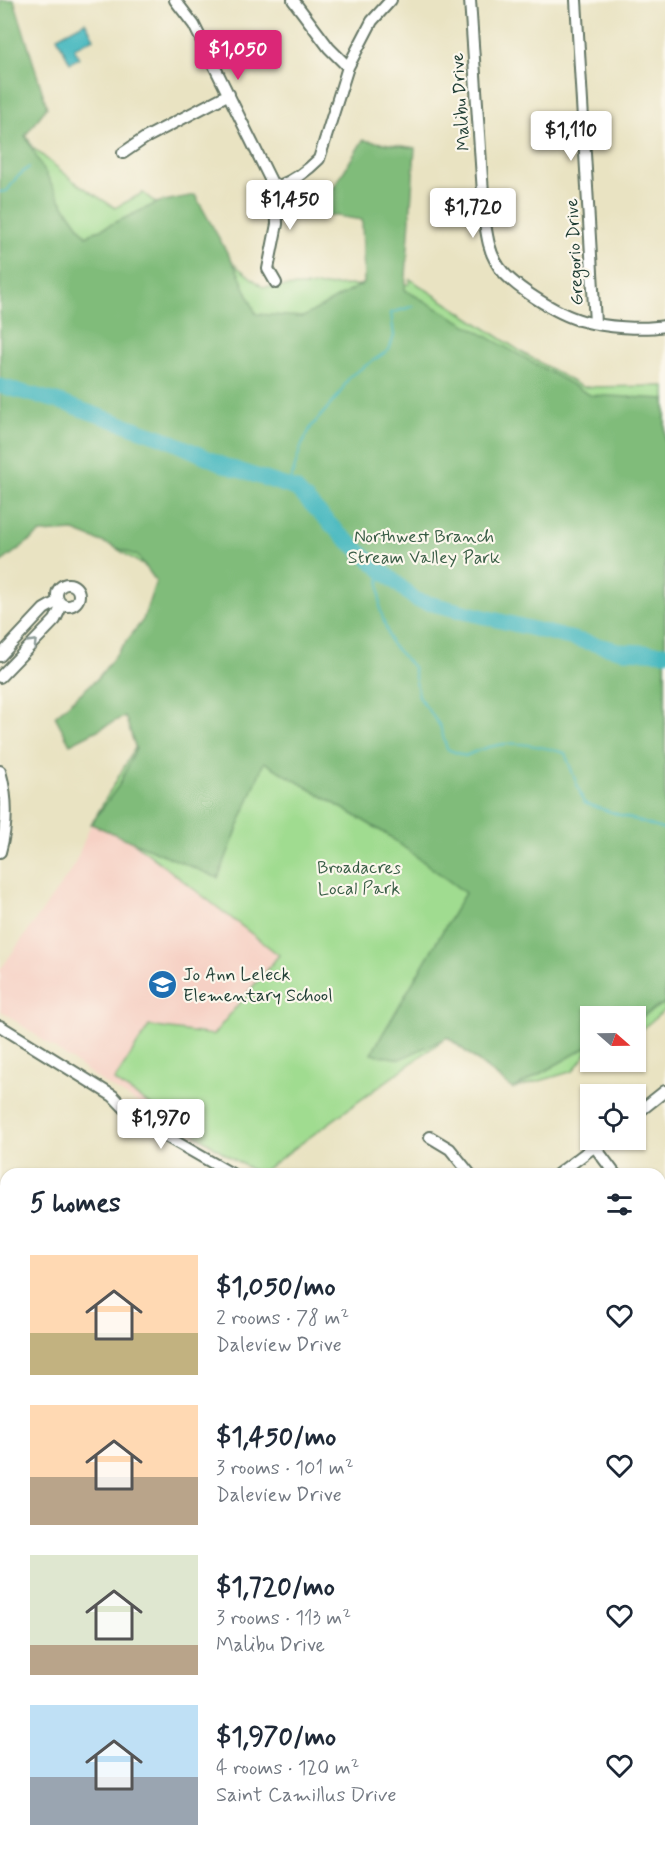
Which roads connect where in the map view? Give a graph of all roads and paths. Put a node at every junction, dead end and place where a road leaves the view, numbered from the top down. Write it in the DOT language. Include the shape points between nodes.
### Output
graph roads {
  1 [pos="175,0"];
  2 [pos="293,0"];
  3 [pos="391,0"];
  4 [pos="470,0"];
  5 [pos="576,0"];
  6 [pos="348,67"];
  7 [pos="229,94"];
  8 [pos="123,153"];
  9 [pos="276,184"];
  10 [pos="276,283"];
  11 [pos="595,323"];
  12 [pos="665,326"];
  13 [pos="0,656"];
  14 [pos="0,677"];
  15 [pos="0,771"];
  16 [pos="3,821"];
  17 [pos="0,852"];
  18 [pos="0,1026"];
  19 [pos="665,1091"];
  20 [pos="646,1106"];
  21 [pos="430,1137"];
  22 [pos="590,1150"];
  23 [pos="603,1150"];
  24 [pos="222,1168"];
  25 [pos="465,1168"];
  26 [pos="566,1168"];
  27 [pos="612,1168"];
  1 -- 7 [label="street" via="194,25"];
  2 -- 6 [label="street"];
  3 -- 6 [label="street" via="372,21"];
  4 -- 11 [label="street, Malibu Drive" via="487,239 507,277 527,293 575,318"];
  5 -- 11 [label="street, Gregorio Drive"];
  6 -- 9 [label="street" via="319,159 291,182"];
  7 -- 8 [label="street"];
  7 -- 9 [label="street" via="272,183"];
  9 -- 10 [label="street" via="277,224 268,269"];
  11 -- 12 [label="street, Malibu Drive" via="648,329"];
  14 -- 13 [label="street, one-way" via="55,620 60,603 44,609"];
  15 -- 16 [label="street" via="5,787"];
  16 -- 17 [label="street" via="6,829"];
  18 -- 24 [label="street" via="113,1096 134,1118"];
  19 -- 20 [label="street"];
  21 -- 25 [label="street" via="450,1149"];
  22 -- 26 [label="street"];
  23 -- 27 [label="street"];
}
